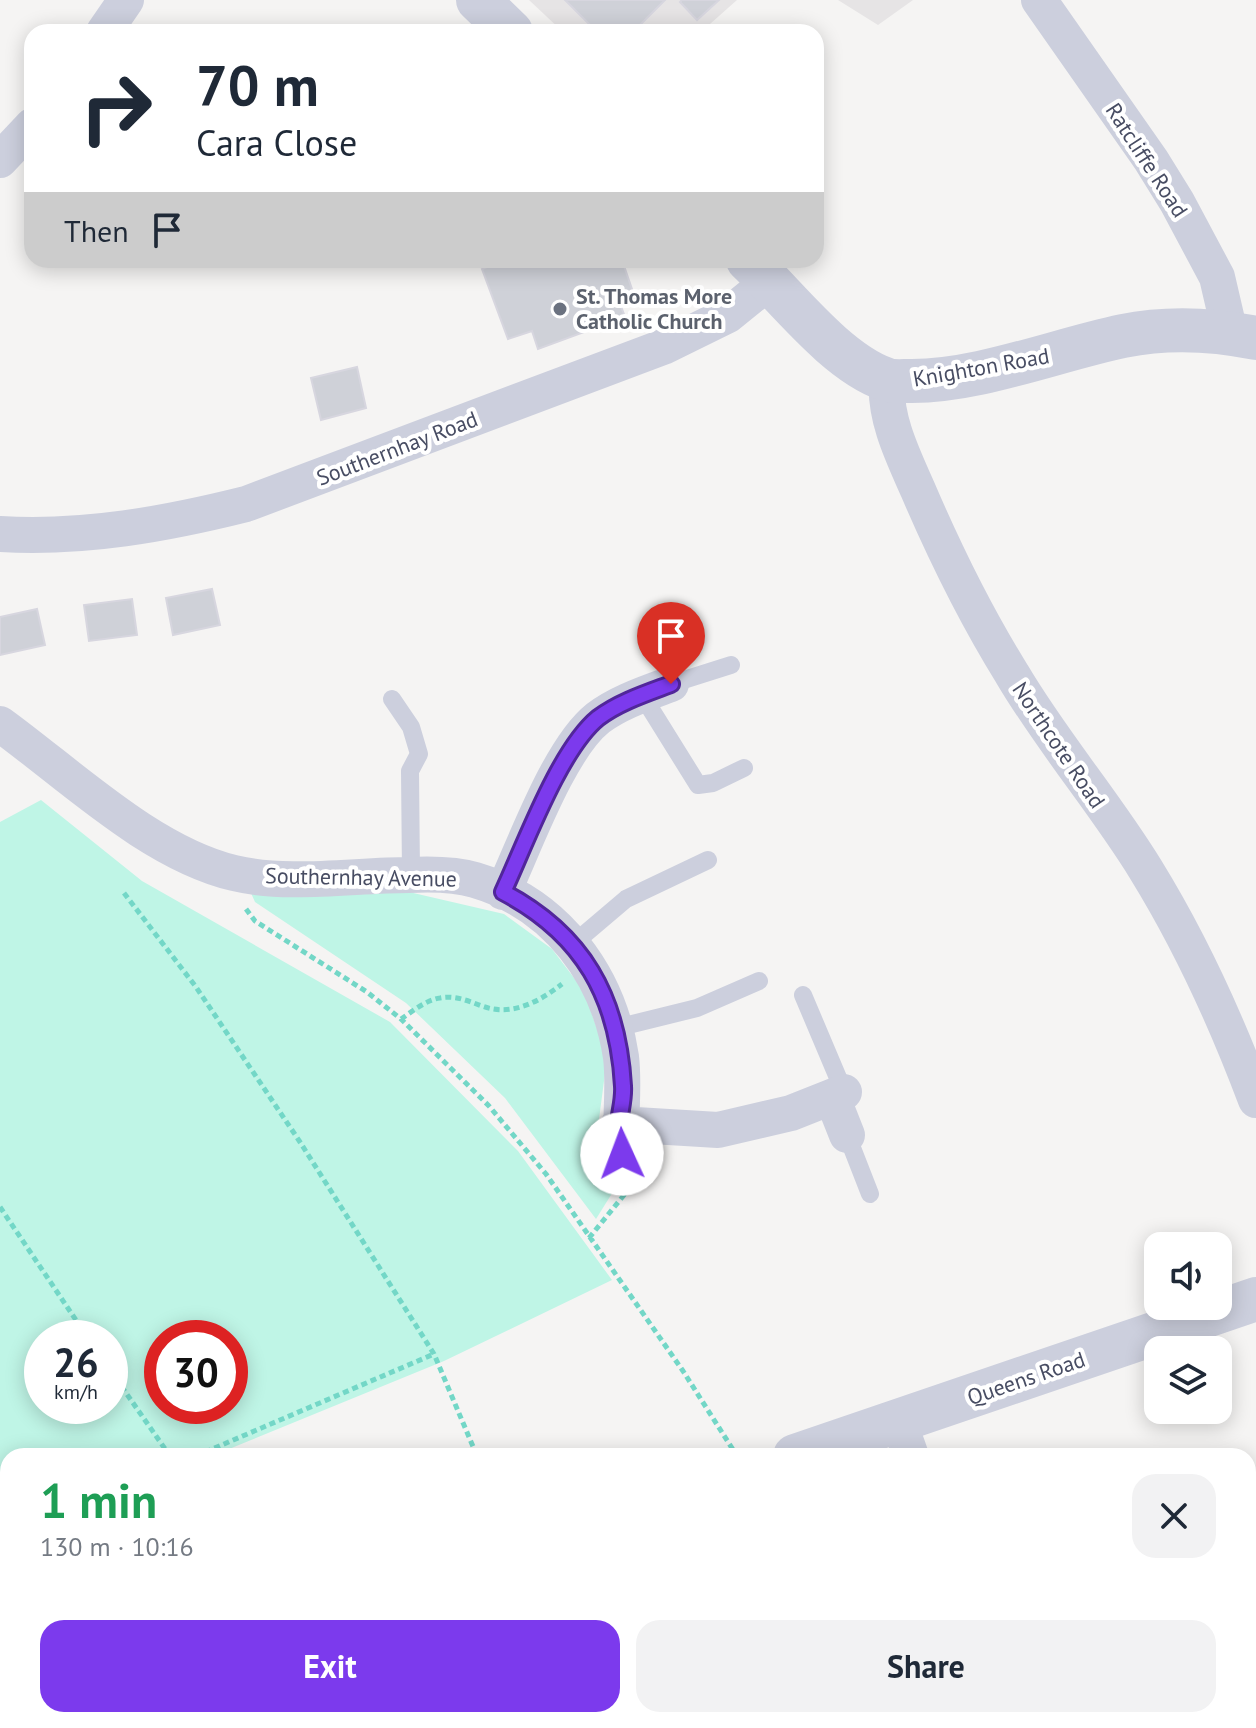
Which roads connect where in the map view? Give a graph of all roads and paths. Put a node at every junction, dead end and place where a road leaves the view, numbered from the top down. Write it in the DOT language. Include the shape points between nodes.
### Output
graph roads {
  1 [pos="126,0"];
  2 [pos="478,0"];
  3 [pos="1039,0"];
  4 [pos="110,24"];
  5 [pos="503,24"];
  6 [pos="24,134"];
  7 [pos="0,160"];
  8 [pos="759,271"];
  9 [pos="1243,335"];
  10 [pos="887,380"];
  11 [pos="0,534"];
  12 [pos="731,665"];
  13 [pos="656,690"];
  14 [pos="392,699"];
  15 [pos="0,724"];
  16 [pos="744,768"];
  17 [pos="708,860"];
  18 [pos="235,874"];
  19 [pos="411,874"];
  20 [pos="503,892"];
  21 [pos="124,893"];
  22 [pos="581,954"];
  23 [pos="759,981"];
  24 [pos="803,995"];
  25 [pos="401,1019"];
  26 [pos="616,1028"];
  27 [pos="838,1095"];
  28 [pos="1256,1100"];
  29 [pos="847,1135"];
  30 [pos="620,1139"];
  31 [pos="870,1194"];
  32 [pos="0,1207"];
  33 [pos="589,1238"];
  34 [pos="1256,1299"];
  35 [pos="76,1320"];
  36 [pos="434,1354"];
  37 [pos="128,1396"];
  38 [pos="905,1439"];
  39 [pos="164,1448"];
  40 [pos="215,1448"];
  41 [pos="474,1448"];
  42 [pos="732,1448"];
  43 [pos="847,1448"];
  1 -- 4 [label="street"];
  2 -- 5 [label="street"];
  3 -- 9 [label="street, Ratcliffe Road" via="1177,202"];
  6 -- 7 [label="street"];
  8 -- 10 [label="street, Knighton Road" via="845,357"];
  8 -- 11 [label="street, Southernhay Road" via="728,315 663,347 246,504 111,531"];
  9 -- 10 [label="street, Knighton Road" via="1157,331 956,376"];
  10 -- 28 [label="street, Northcote Road" via="894,429 939,539 1012,675 1145,869 1228,1026"];
  12 -- 13 [label="lane"];
  13 -- 16 [label="lane" via="698,785"];
  13 -- 20 [label="street" via="598,719 574,744"];
  14 -- 19 [label="lane" via="411,727 419,754 410,771"];
  15 -- 18 [label="street, Southernhay Avenue" via="131,824"];
  17 -- 22 [label="lane" via="626,899"];
  18 -- 19 [label="street, Southernhay Avenue"];
  18 -- 25 [label="path" via="244,906 255,921"];
  19 -- 20 [label="street, Southernhay Avenue" via="476,880"];
  20 -- 22 [label="street, Southernhay Avenue" via="532,907"];
  21 -- 36 [label="path" via="196,987"];
  22 -- 25 [label="path" via="547,995 525,1007 495,1010 441,997"];
  22 -- 26 [label="street, Southernhay Avenue"];
  23 -- 26 [label="lane" via="697,1008"];
  24 -- 27 [label="lane"];
  25 -- 33 [label="path" via="518,1138"];
  26 -- 30 [label="street, Southernhay Avenue" via="623,1092"];
  27 -- 29 [label="street"];
  27 -- 30 [label="street" via="791,1113 718,1130"];
  29 -- 31 [label="lane"];
  30 -- 33 [label="path" via="627,1171 624,1195"];
  32 -- 35 [label="path"];
  33 -- 42 [label="path"];
  34 -- 38 [label="street, Queens Road"];
  36 -- 40 [label="path"];
  36 -- 41 [label="path"];
  37 -- 39 [label="path"];
  38 -- 43 [label="street, Queens Road"];
}
